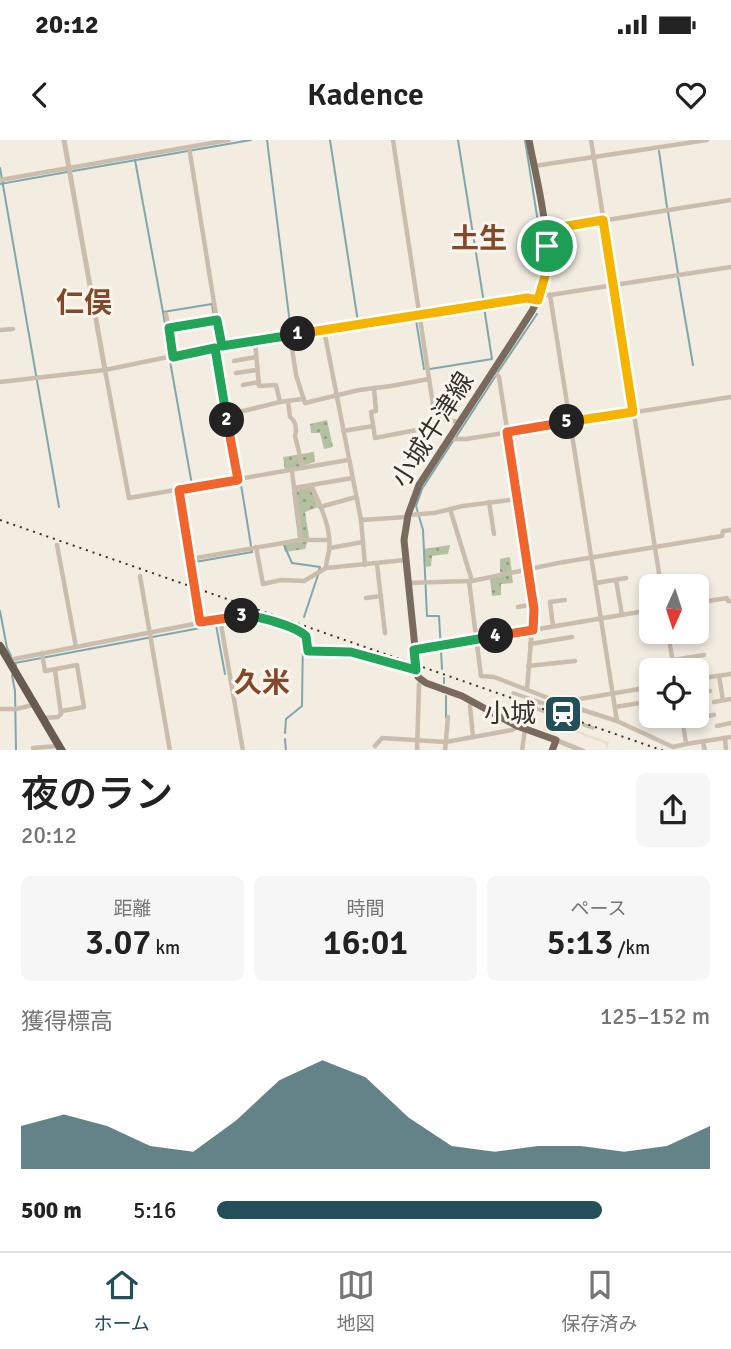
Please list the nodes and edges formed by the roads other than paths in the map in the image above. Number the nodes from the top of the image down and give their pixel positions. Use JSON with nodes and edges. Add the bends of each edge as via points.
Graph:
{"nodes":[{"id":1,"x":64,"y":140,"type":"edge"},
{"id":2,"x":229,"y":140,"type":"edge"},
{"id":3,"x":393,"y":140,"type":"edge"},
{"id":4,"x":529,"y":140,"type":"edge"},
{"id":5,"x":591,"y":140,"type":"edge"},
{"id":6,"x":706,"y":140,"type":"edge"},
{"id":7,"x":190,"y":150,"type":"junction"},
{"id":8,"x":593,"y":157,"type":"junction"},
{"id":9,"x":534,"y":166,"type":"junction"},
{"id":10,"x":69,"y":168,"type":"junction"},
{"id":11,"x":2,"y":179,"type":"edge"},
{"id":12,"x":731,"y":200,"type":"edge"},
{"id":13,"x":603,"y":220,"type":"junction"},
{"id":14,"x":544,"y":230,"type":"junction"},
{"id":15,"x":731,"y":267,"type":"edge"},
{"id":16,"x":613,"y":285,"type":"junction"},
{"id":17,"x":550,"y":295,"type":"junction"},
{"id":18,"x":539,"y":297,"type":"junction"},
{"id":19,"x":166,"y":314,"type":"dead end"},
{"id":20,"x":419,"y":316,"type":"junction"},
{"id":21,"x":215,"y":320,"type":"junction"},
{"id":22,"x":169,"y":328,"type":"junction"},
{"id":23,"x":13,"y":329,"type":"dead end"},
{"id":24,"x":0,"y":330,"type":"edge"},
{"id":25,"x":324,"y":330,"type":"junction"},
{"id":26,"x":290,"y":335,"type":"junction"},
{"id":27,"x":255,"y":341,"type":"junction"},
{"id":28,"x":222,"y":346,"type":"junction"},
{"id":29,"x":215,"y":348,"type":"junction"},
{"id":30,"x":173,"y":357,"type":"junction"},
{"id":31,"x":256,"y":357,"type":"junction"},
{"id":32,"x":234,"y":361,"type":"dead end"},
{"id":33,"x":105,"y":370,"type":"junction"},
{"id":34,"x":257,"y":370,"type":"junction"},
{"id":35,"x":236,"y":373,"type":"dead end"},
{"id":36,"x":496,"y":373,"type":"junction"},
{"id":37,"x":429,"y":379,"type":"junction"},
{"id":38,"x":0,"y":382,"type":"edge"},
{"id":39,"x":259,"y":382,"type":"junction"},
{"id":40,"x":243,"y":384,"type":"dead end"},
{"id":41,"x":374,"y":388,"type":"junction"},
{"id":42,"x":336,"y":395,"type":"junction"},
{"id":43,"x":731,"y":397,"type":"edge"},
{"id":44,"x":302,"y":399,"type":"junction"},
{"id":45,"x":288,"y":401,"type":"junction"},
{"id":46,"x":279,"y":402,"type":"junction"},
{"id":47,"x":633,"y":412,"type":"junction"},
{"id":48,"x":226,"y":415,"type":"junction"},
{"id":49,"x":436,"y":420,"type":"junction"},
{"id":50,"x":459,"y":422,"type":"junction"},
{"id":51,"x":570,"y":422,"type":"junction"},
{"id":52,"x":373,"y":426,"type":"junction"},
{"id":53,"x":342,"y":431,"type":"junction"},
{"id":54,"x":507,"y":432,"type":"junction"},
{"id":55,"x":453,"y":440,"type":"junction"},
{"id":56,"x":348,"y":460,"type":"junction"},
{"id":57,"x":303,"y":468,"type":"junction"},
{"id":58,"x":292,"y":471,"type":"junction"},
{"id":59,"x":352,"y":478,"type":"junction"},
{"id":60,"x":238,"y":480,"type":"junction"},
{"id":61,"x":311,"y":485,"type":"junction"},
{"id":62,"x":294,"y":488,"type":"junction"},
{"id":63,"x":179,"y":490,"type":"junction"},
{"id":64,"x":356,"y":497,"type":"junction"},
{"id":65,"x":518,"y":499,"type":"junction"},
{"id":66,"x":489,"y":502,"type":"junction"},
{"id":67,"x":320,"y":507,"type":"junction"},
{"id":68,"x":450,"y":509,"type":"junction"},
{"id":69,"x":413,"y":515,"type":"junction"},
{"id":70,"x":361,"y":520,"type":"junction"},
{"id":71,"x":731,"y":530,"type":"edge"},
{"id":72,"x":494,"y":534,"type":"dead end"},
{"id":73,"x":301,"y":540,"type":"junction"},
{"id":74,"x":328,"y":540,"type":"junction"},
{"id":75,"x":363,"y":542,"type":"junction"},
{"id":76,"x":57,"y":545,"type":"dead end"},
{"id":77,"x":654,"y":547,"type":"junction"},
{"id":78,"x":330,"y":548,"type":"junction"},
{"id":79,"x":256,"y":550,"type":"junction"},
{"id":80,"x":592,"y":557,"type":"junction"},
{"id":81,"x":190,"y":559,"type":"junction"},
{"id":82,"x":405,"y":559,"type":"junction"},
{"id":83,"x":377,"y":564,"type":"junction"},
{"id":84,"x":365,"y":565,"type":"junction"},
{"id":85,"x":529,"y":569,"type":"junction"},
{"id":86,"x":321,"y":571,"type":"junction"},
{"id":87,"x":658,"y":574,"type":"edge"},
{"id":88,"x":139,"y":576,"type":"dead end"},
{"id":89,"x":626,"y":578,"type":"dead end"},
{"id":90,"x":616,"y":580,"type":"junction"},
{"id":91,"x":471,"y":581,"type":"junction"},
{"id":92,"x":407,"y":583,"type":"junction"},
{"id":93,"x":596,"y":583,"type":"junction"},
{"id":94,"x":381,"y":596,"type":"junction"},
{"id":95,"x":366,"y":598,"type":"dead end"},
{"id":96,"x":565,"y":600,"type":"dead end"},
{"id":97,"x":709,"y":601,"type":"edge"},
{"id":98,"x":731,"y":601,"type":"edge"},
{"id":99,"x":534,"y":604,"type":"junction"},
{"id":100,"x":518,"y":607,"type":"dead end"},
{"id":101,"x":639,"y":613,"type":"edge"},
{"id":102,"x":622,"y":615,"type":"junction"},
{"id":103,"x":600,"y":618,"type":"junction"},
{"id":104,"x":220,"y":619,"type":"junction"},
{"id":105,"x":200,"y":622,"type":"junction"},
{"id":106,"x":553,"y":626,"type":"junction"},
{"id":107,"x":533,"y":630,"type":"junction"},
{"id":108,"x":149,"y":632,"type":"junction"},
{"id":109,"x":385,"y":633,"type":"dead end"},
{"id":110,"x":572,"y":637,"type":"dead end"},
{"id":111,"x":475,"y":639,"type":"junction"},
{"id":112,"x":530,"y":644,"type":"junction"},
{"id":113,"x":0,"y":646,"type":"edge"},
{"id":114,"x":76,"y":647,"type":"junction"},
{"id":115,"x":414,"y":650,"type":"junction"},
{"id":116,"x":42,"y":653,"type":"junction"},
{"id":117,"x":704,"y":654,"type":"dead end"},
{"id":118,"x":683,"y":658,"type":"edge"},
{"id":119,"x":9,"y":660,"type":"junction"},
{"id":120,"x":575,"y":661,"type":"dead end"},
{"id":121,"x":528,"y":666,"type":"junction"},
{"id":122,"x":55,"y":670,"type":"junction"},
{"id":123,"x":416,"y":670,"type":"junction"},
{"id":124,"x":731,"y":674,"type":"edge"},
{"id":125,"x":719,"y":676,"type":"junction"},
{"id":126,"x":709,"y":678,"type":"edge"},
{"id":127,"x":421,"y":680,"type":"junction"},
{"id":128,"x":527,"y":689,"type":"junction"},
{"id":129,"x":639,"y":689,"type":"edge"},
{"id":130,"x":513,"y":693,"type":"dead end"},
{"id":131,"x":613,"y":693,"type":"junction"},
{"id":132,"x":731,"y":699,"type":"edge"},
{"id":133,"x":723,"y":700,"type":"junction"},
{"id":134,"x":472,"y":701,"type":"junction"},
{"id":135,"x":714,"y":702,"type":"dead end"},
{"id":136,"x":531,"y":703,"type":"junction"},
{"id":137,"x":561,"y":703,"type":"junction"},
{"id":138,"x":639,"y":703,"type":"edge"},
{"id":139,"x":34,"y":704,"type":"junction"},
{"id":140,"x":552,"y":706,"type":"dead end"},
{"id":141,"x":615,"y":707,"type":"junction"},
{"id":142,"x":0,"y":709,"type":"edge"},
{"id":143,"x":62,"y":711,"type":"junction"},
{"id":144,"x":709,"y":715,"type":"edge"},
{"id":145,"x":714,"y":715,"type":"dead end"},
{"id":146,"x":448,"y":717,"type":"dead end"},
{"id":147,"x":42,"y":718,"type":"junction"},
{"id":148,"x":562,"y":718,"type":"junction"},
{"id":149,"x":617,"y":721,"type":"junction"},
{"id":150,"x":731,"y":723,"type":"edge"},
{"id":151,"x":559,"y":724,"type":"dead end"},
{"id":152,"x":717,"y":726,"type":"dead end"},
{"id":153,"x":521,"y":728,"type":"junction"},
{"id":154,"x":593,"y":728,"type":"dead end"},
{"id":155,"x":684,"y":728,"type":"edge"},
{"id":156,"x":473,"y":737,"type":"junction"},
{"id":157,"x":728,"y":738,"type":"edge"},
{"id":158,"x":556,"y":740,"type":"junction"},
{"id":159,"x":417,"y":741,"type":"junction"},
{"id":160,"x":445,"y":742,"type":"junction"},
{"id":161,"x":703,"y":742,"type":"junction"},
{"id":162,"x":686,"y":744,"type":"junction"},
{"id":163,"x":375,"y":746,"type":"dead end"},
{"id":164,"x":33,"y":748,"type":"dead end"},
{"id":165,"x":60,"y":748,"type":"edge"},
{"id":166,"x":673,"y":749,"type":"edge"},
{"id":167,"x":40,"y":750,"type":"edge"},
{"id":168,"x":170,"y":750,"type":"edge"},
{"id":169,"x":243,"y":750,"type":"edge"},
{"id":170,"x":417,"y":750,"type":"edge"},
{"id":171,"x":445,"y":750,"type":"edge"},
{"id":172,"x":522,"y":750,"type":"edge"},
{"id":173,"x":552,"y":750,"type":"edge"},
{"id":174,"x":581,"y":750,"type":"edge"},
{"id":175,"x":705,"y":750,"type":"edge"}],
"edges":[{"from":1,"to":10,"type":"street"},
{"from":2,"to":7,"type":"street"},
{"from":3,"to":20,"type":"street"},
{"from":4,"to":9,"type":"main road","name":"小城牛津線"},
{"from":5,"to":8,"type":"street"},
{"from":6,"to":8,"type":"street"},
{"from":7,"to":10,"type":"street"},
{"from":7,"to":21,"type":"street"},
{"from":8,"to":9,"type":"street"},
{"from":8,"to":13,"type":"street"},
{"from":9,"to":14,"type":"main road","name":"小城牛津線"},
{"from":10,"to":11,"type":"street"},
{"from":10,"to":33,"type":"street"},
{"from":12,"to":13,"type":"street"},
{"from":13,"to":14,"type":"street"},
{"from":13,"to":16,"type":"street"},
{"from":14,"to":18,"type":"main road","name":"小城牛津線","via":[[547,269]]},
{"from":15,"to":16,"type":"street"},
{"from":16,"to":17,"type":"street"},
{"from":16,"to":47,"type":"street"},
{"from":17,"to":18,"type":"street"},
{"from":17,"to":51,"type":"street"},
{"from":18,"to":20,"type":"street"},
{"from":18,"to":36,"type":"main road","name":"小城牛津線"},
{"from":19,"to":22,"type":"street"},
{"from":20,"to":25,"type":"street"},
{"from":20,"to":37,"type":"street"},
{"from":21,"to":22,"type":"street"},
{"from":21,"to":28,"type":"street"},
{"from":22,"to":30,"type":"street"},
{"from":23,"to":24,"type":"street"},
{"from":25,"to":26,"type":"street"},
{"from":25,"to":42,"type":"street"},
{"from":26,"to":27,"type":"street"},
{"from":26,"to":44,"type":"street"},
{"from":27,"to":28,"type":"street"},
{"from":27,"to":31,"type":"street"},
{"from":28,"to":29,"type":"street"},
{"from":29,"to":30,"type":"street"},
{"from":29,"to":48,"type":"street"},
{"from":30,"to":33,"type":"street"},
{"from":31,"to":32,"type":"street"},
{"from":31,"to":34,"type":"street"},
{"from":33,"to":38,"type":"street"},
{"from":33,"to":63,"type":"street","via":[[127,497]]},
{"from":34,"to":35,"type":"street"},
{"from":34,"to":39,"type":"street"},
{"from":36,"to":50,"type":"main road","name":"小城牛津線"},
{"from":36,"to":54,"type":"street"},
{"from":37,"to":41,"type":"street"},
{"from":37,"to":49,"type":"street"},
{"from":39,"to":40,"type":"street"},
{"from":39,"to":46,"type":"street","via":[[259,386],[276,385]]},
{"from":41,"to":42,"type":"street"},
{"from":41,"to":52,"type":"street"},
{"from":42,"to":44,"type":"street","via":[[305,403]]},
{"from":42,"to":53,"type":"street"},
{"from":43,"to":47,"type":"street"},
{"from":44,"to":45,"type":"street"},
{"from":45,"to":46,"type":"street"},
{"from":45,"to":57,"type":"street"},
{"from":46,"to":48,"type":"street"},
{"from":47,"to":51,"type":"street"},
{"from":47,"to":77,"type":"street"},
{"from":48,"to":60,"type":"street"},
{"from":49,"to":50,"type":"street"},
{"from":49,"to":52,"type":"street","via":[[432,427],[374,438]]},
{"from":50,"to":55,"type":"main road","name":"小城牛津線"},
{"from":51,"to":54,"type":"street"},
{"from":51,"to":80,"type":"street"},
{"from":52,"to":53,"type":"street"},
{"from":53,"to":56,"type":"street"},
{"from":54,"to":55,"type":"street"},
{"from":54,"to":65,"type":"street"},
{"from":55,"to":69,"type":"main road","name":"小城牛津線","via":[[423,477]]},
{"from":56,"to":57,"type":"street"},
{"from":56,"to":59,"type":"street"},
{"from":57,"to":58,"type":"street"},
{"from":58,"to":60,"type":"street"},
{"from":58,"to":62,"type":"street"},
{"from":59,"to":61,"type":"street"},
{"from":59,"to":64,"type":"street"},
{"from":60,"to":63,"type":"street"},
{"from":61,"to":62,"type":"street"},
{"from":61,"to":67,"type":"street"},
{"from":62,"to":73,"type":"street"},
{"from":63,"to":81,"type":"street"},
{"from":64,"to":67,"type":"street"},
{"from":64,"to":70,"type":"street"},
{"from":65,"to":66,"type":"street"},
{"from":65,"to":85,"type":"street"},
{"from":66,"to":68,"type":"street"},
{"from":66,"to":72,"type":"street"},
{"from":67,"to":74,"type":"street"},
{"from":68,"to":69,"type":"street"},
{"from":68,"to":91,"type":"street"},
{"from":69,"to":70,"type":"street"},
{"from":69,"to":82,"type":"main road","name":"小城牛津線"},
{"from":70,"to":75,"type":"street"},
{"from":71,"to":77,"type":"street","via":[[723,531],[722,536]]},
{"from":73,"to":74,"type":"street"},
{"from":73,"to":79,"type":"street"},
{"from":74,"to":78,"type":"street"},
{"from":75,"to":78,"type":"street"},
{"from":75,"to":84,"type":"street"},
{"from":76,"to":114,"type":"street"},
{"from":77,"to":80,"type":"street"},
{"from":77,"to":87,"type":"street"},
{"from":78,"to":86,"type":"street"},
{"from":79,"to":81,"type":"street"},
{"from":79,"to":86,"type":"street","via":[[263,583],[304,581]]},
{"from":80,"to":85,"type":"street"},
{"from":80,"to":93,"type":"street"},
{"from":81,"to":105,"type":"street"},
{"from":82,"to":83,"type":"street"},
{"from":82,"to":92,"type":"main road","name":"小城牛津線"},
{"from":83,"to":84,"type":"street"},
{"from":83,"to":94,"type":"street"},
{"from":84,"to":86,"type":"street"},
{"from":85,"to":91,"type":"street"},
{"from":85,"to":99,"type":"street"},
{"from":88,"to":108,"type":"street"},
{"from":89,"to":90,"type":"street"},
{"from":90,"to":93,"type":"street"},
{"from":90,"to":102,"type":"street"},
{"from":91,"to":92,"type":"street"},
{"from":91,"to":111,"type":"street"},
{"from":92,"to":115,"type":"main road","name":"小城牛津線"},
{"from":93,"to":103,"type":"street"},
{"from":94,"to":95,"type":"street"},
{"from":94,"to":109,"type":"street"},
{"from":96,"to":106,"type":"street","via":[[550,602]]},
{"from":97,"to":98,"type":"street"},
{"from":99,"to":100,"type":"street"},
{"from":99,"to":107,"type":"street"},
{"from":101,"to":102,"type":"street"},
{"from":102,"to":103,"type":"street"},
{"from":103,"to":106,"type":"street"},
{"from":103,"to":131,"type":"street"},
{"from":104,"to":105,"type":"street"},
{"from":104,"to":123,"type":"street","via":[[259,617],[300,631],[306,636],[308,651],[351,652]]},
{"from":104,"to":169,"type":"street"},
{"from":105,"to":108,"type":"street"},
{"from":106,"to":107,"type":"street"},
{"from":107,"to":111,"type":"street"},
{"from":107,"to":112,"type":"street"},
{"from":108,"to":114,"type":"street"},
{"from":108,"to":168,"type":"street"},
{"from":110,"to":112,"type":"street"},
{"from":111,"to":115,"type":"street"},
{"from":111,"to":128,"type":"street","via":[[481,676]]},
{"from":112,"to":121,"type":"street"},
{"from":113,"to":119,"type":"highway"},
{"from":114,"to":116,"type":"street"},
{"from":115,"to":123,"type":"main road","name":"小城牛津線"},
{"from":116,"to":119,"type":"street"},
{"from":116,"to":122,"type":"street","via":[[45,671]]},
{"from":117,"to":118,"type":"street"},
{"from":119,"to":139,"type":"highway"},
{"from":120,"to":121,"type":"street"},
{"from":121,"to":128,"type":"street"},
{"from":122,"to":143,"type":"street"},
{"from":122,"to":143,"type":"street","via":[[77,665],[84,707]]},
{"from":123,"to":127,"type":"main road","name":"小城牛津線"},
{"from":124,"to":125,"type":"street"},
{"from":125,"to":126,"type":"street"},
{"from":125,"to":133,"type":"street"},
{"from":127,"to":134,"type":"main road"},
{"from":127,"to":159,"type":"street"},
{"from":128,"to":137,"type":"street"},
{"from":129,"to":131,"type":"street"},
{"from":130,"to":136,"type":"street"},
{"from":131,"to":137,"type":"street"},
{"from":131,"to":141,"type":"street"},
{"from":132,"to":133,"type":"street"},
{"from":133,"to":135,"type":"street"},
{"from":134,"to":153,"type":"main road"},
{"from":134,"to":156,"type":"street"},
{"from":136,"to":140,"type":"street"},
{"from":136,"to":148,"type":"street"},
{"from":137,"to":149,"type":"street"},
{"from":138,"to":141,"type":"street"},
{"from":139,"to":142,"type":"street"},
{"from":139,"to":147,"type":"highway"},
{"from":141,"to":149,"type":"street"},
{"from":143,"to":147,"type":"street","via":[[58,717]]},
{"from":144,"to":145,"type":"street"},
{"from":146,"to":160,"type":"street"},
{"from":147,"to":165,"type":"highway"},
{"from":148,"to":151,"type":"street"},
{"from":148,"to":154,"type":"street"},
{"from":149,"to":166,"type":"street"},
{"from":150,"to":152,"type":"street"},
{"from":153,"to":156,"type":"street"},
{"from":153,"to":158,"type":"main road"},
{"from":153,"to":172,"type":"street"},
{"from":155,"to":162,"type":"street"},
{"from":156,"to":160,"type":"street"},
{"from":157,"to":161,"type":"street"},
{"from":158,"to":173,"type":"main road"},
{"from":158,"to":174,"type":"street"},
{"from":159,"to":160,"type":"street"},
{"from":159,"to":163,"type":"street","via":[[382,738]]},
{"from":159,"to":170,"type":"street"},
{"from":160,"to":171,"type":"street"},
{"from":161,"to":162,"type":"street"},
{"from":161,"to":175,"type":"street"},
{"from":162,"to":166,"type":"street"},
{"from":164,"to":167,"type":"street"},
{"from":165,"to":167,"type":"street"}]}
